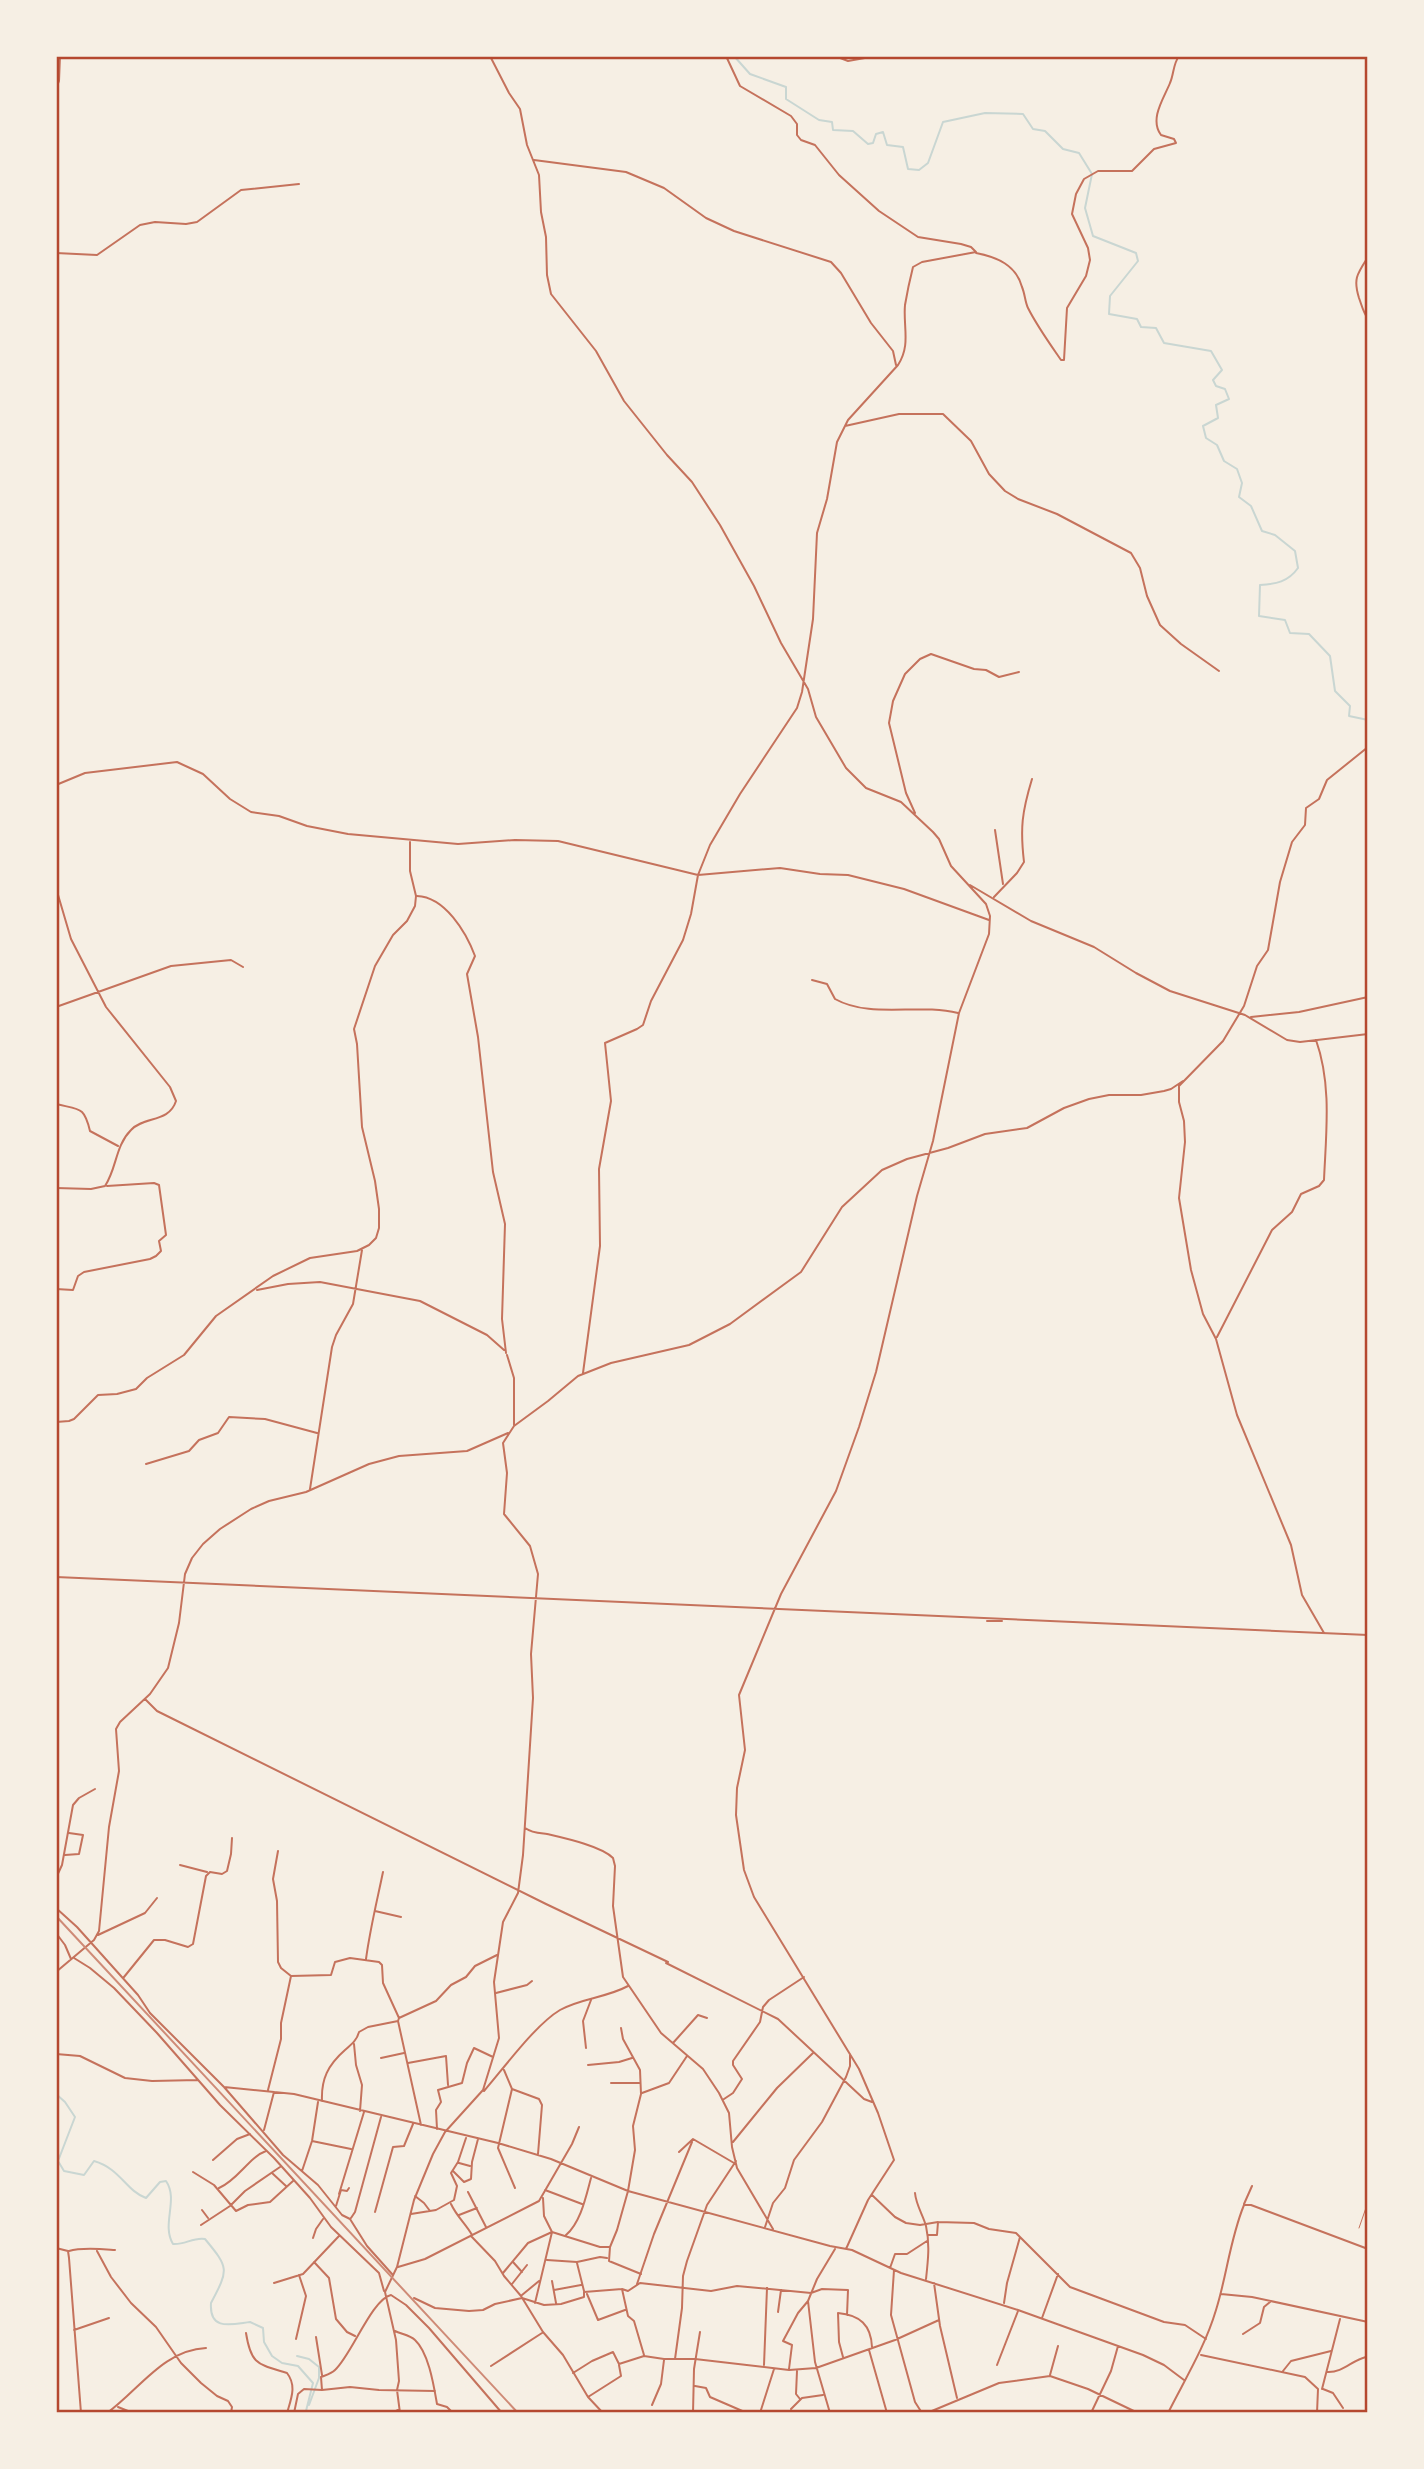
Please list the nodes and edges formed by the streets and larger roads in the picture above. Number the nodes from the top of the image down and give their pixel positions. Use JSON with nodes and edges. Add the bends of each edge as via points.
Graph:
{"nodes":[{"id":1,"x":60,"y":56,"type":"edge"},
{"id":2,"x":490,"y":56,"type":"edge"},
{"id":3,"x":726,"y":56,"type":"edge"},
{"id":4,"x":835,"y":56,"type":"edge"},
{"id":5,"x":876,"y":56,"type":"edge"},
{"id":6,"x":1179,"y":56,"type":"edge"},
{"id":7,"x":56,"y":89,"type":"edge"},
{"id":8,"x":533,"y":160,"type":"junction"},
{"id":9,"x":299,"y":184,"type":"dead end"},
{"id":10,"x":56,"y":253,"type":"edge"},
{"id":11,"x":975,"y":253,"type":"junction"},
{"id":12,"x":1368,"y":257,"type":"edge"},
{"id":13,"x":1368,"y":320,"type":"edge"},
{"id":14,"x":896,"y":367,"type":"junction"},
{"id":15,"x":844,"y":426,"type":"junction"},
{"id":16,"x":1219,"y":671,"type":"dead end"},
{"id":17,"x":1018,"y":672,"type":"dead end"},
{"id":18,"x":804,"y":683,"type":"junction"},
{"id":19,"x":1368,"y":689,"type":"edge"},
{"id":20,"x":1368,"y":694,"type":"edge"},
{"id":21,"x":1368,"y":747,"type":"edge"},
{"id":22,"x":1032,"y":779,"type":"dead end"},
{"id":23,"x":56,"y":785,"type":"edge"},
{"id":24,"x":916,"y":817,"type":"junction"},
{"id":25,"x":995,"y":831,"type":"dead end"},
{"id":26,"x":410,"y":841,"type":"junction"},
{"id":27,"x":698,"y":875,"type":"junction"},
{"id":28,"x":968,"y":884,"type":"junction"},
{"id":29,"x":56,"y":888,"type":"edge"},
{"id":30,"x":1001,"y":888,"type":"junction"},
{"id":31,"x":416,"y":897,"type":"junction"},
{"id":32,"x":58,"y":898,"type":"edge"},
{"id":33,"x":993,"y":898,"type":"junction"},
{"id":34,"x":990,"y":920,"type":"junction"},
{"id":35,"x":243,"y":967,"type":"dead end"},
{"id":36,"x":812,"y":980,"type":"dead end"},
{"id":37,"x":98,"y":991,"type":"junction"},
{"id":38,"x":1368,"y":997,"type":"edge"},
{"id":39,"x":56,"y":1007,"type":"edge"},
{"id":40,"x":959,"y":1013,"type":"junction"},
{"id":41,"x":1240,"y":1013,"type":"junction"},
{"id":42,"x":1250,"y":1018,"type":"junction"},
{"id":43,"x":1367,"y":1033,"type":"edge"},
{"id":44,"x":1315,"y":1039,"type":"junction"},
{"id":45,"x":1182,"y":1081,"type":"junction"},
{"id":46,"x":56,"y":1104,"type":"edge"},
{"id":47,"x":119,"y":1146,"type":"junction"},
{"id":48,"x":930,"y":1153,"type":"junction"},
{"id":49,"x":106,"y":1186,"type":"junction"},
{"id":50,"x":56,"y":1188,"type":"edge"},
{"id":51,"x":362,"y":1249,"type":"junction"},
{"id":52,"x":56,"y":1289,"type":"edge"},
{"id":53,"x":255,"y":1290,"type":"junction"},
{"id":54,"x":355,"y":1290,"type":"junction"},
{"id":55,"x":1216,"y":1339,"type":"junction"},
{"id":56,"x":506,"y":1353,"type":"junction"},
{"id":57,"x":583,"y":1373,"type":"junction"},
{"id":58,"x":56,"y":1422,"type":"edge"},
{"id":59,"x":514,"y":1426,"type":"junction"},
{"id":60,"x":509,"y":1432,"type":"junction"},
{"id":61,"x":318,"y":1434,"type":"junction"},
{"id":62,"x":146,"y":1464,"type":"dead end"},
{"id":63,"x":310,"y":1490,"type":"junction"},
{"id":64,"x":56,"y":1577,"type":"edge"},
{"id":65,"x":185,"y":1583,"type":"junction"},
{"id":66,"x":535,"y":1599,"type":"junction"},
{"id":67,"x":774,"y":1608,"type":"junction"},
{"id":68,"x":1325,"y":1634,"type":"junction"},
{"id":69,"x":1368,"y":1635,"type":"edge"},
{"id":70,"x":145,"y":1699,"type":"junction"},
{"id":71,"x":94,"y":1788,"type":"dead end"},
{"id":72,"x":525,"y":1828,"type":"junction"},
{"id":73,"x":68,"y":1833,"type":"junction"},
{"id":74,"x":232,"y":1838,"type":"dead end"},
{"id":75,"x":278,"y":1851,"type":"dead end"},
{"id":76,"x":64,"y":1855,"type":"junction"},
{"id":77,"x":180,"y":1865,"type":"dead end"},
{"id":78,"x":383,"y":1872,"type":"dead end"},
{"id":79,"x":208,"y":1873,"type":"junction"},
{"id":80,"x":56,"y":1878,"type":"edge"},
{"id":81,"x":519,"y":1890,"type":"junction"},
{"id":82,"x":157,"y":1898,"type":"dead end"},
{"id":83,"x":56,"y":1908,"type":"edge"},
{"id":84,"x":373,"y":1911,"type":"junction"},
{"id":85,"x":401,"y":1917,"type":"dead end"},
{"id":86,"x":56,"y":1933,"type":"edge"},
{"id":87,"x":97,"y":1935,"type":"junction"},
{"id":88,"x":617,"y":1937,"type":"junction"},
{"id":89,"x":91,"y":1942,"type":"junction"},
{"id":90,"x":498,"y":1955,"type":"junction"},
{"id":91,"x":73,"y":1959,"type":"junction"},
{"id":92,"x":366,"y":1960,"type":"junction"},
{"id":93,"x":56,"y":1972,"type":"edge"},
{"id":94,"x":291,"y":1976,"type":"junction"},
{"id":95,"x":804,"y":1976,"type":"junction"},
{"id":96,"x":123,"y":1978,"type":"junction"},
{"id":97,"x":532,"y":1981,"type":"dead end"},
{"id":98,"x":628,"y":1985,"type":"junction"},
{"id":99,"x":495,"y":1994,"type":"junction"},
{"id":100,"x":592,"y":1999,"type":"junction"},
{"id":101,"x":762,"y":2011,"type":"junction"},
{"id":102,"x":707,"y":2018,"type":"dead end"},
{"id":103,"x":398,"y":2020,"type":"junction"},
{"id":104,"x":621,"y":2028,"type":"dead end"},
{"id":105,"x":353,"y":2043,"type":"junction"},
{"id":106,"x":673,"y":2043,"type":"junction"},
{"id":107,"x":586,"y":2049,"type":"dead end"},
{"id":108,"x":405,"y":2052,"type":"junction"},
{"id":109,"x":813,"y":2052,"type":"junction"},
{"id":110,"x":850,"y":2053,"type":"junction"},
{"id":111,"x":56,"y":2054,"type":"edge"},
{"id":112,"x":687,"y":2055,"type":"junction"},
{"id":113,"x":493,"y":2057,"type":"junction"},
{"id":114,"x":381,"y":2058,"type":"dead end"},
{"id":115,"x":633,"y":2058,"type":"junction"},
{"id":116,"x":408,"y":2063,"type":"junction"},
{"id":117,"x":588,"y":2065,"type":"dead end"},
{"id":118,"x":503,"y":2070,"type":"junction"},
{"id":119,"x":200,"y":2080,"type":"junction"},
{"id":120,"x":844,"y":2080,"type":"junction"},
{"id":121,"x":611,"y":2083,"type":"dead end"},
{"id":122,"x":640,"y":2083,"type":"junction"},
{"id":123,"x":448,"y":2086,"type":"junction"},
{"id":124,"x":224,"y":2087,"type":"junction"},
{"id":125,"x":512,"y":2089,"type":"junction"},
{"id":126,"x":268,"y":2090,"type":"junction"},
{"id":127,"x":275,"y":2091,"type":"junction"},
{"id":128,"x":482,"y":2093,"type":"junction"},
{"id":129,"x":641,"y":2094,"type":"junction"},
{"id":130,"x":723,"y":2099,"type":"junction"},
{"id":131,"x":320,"y":2101,"type":"junction"},
{"id":132,"x":873,"y":2102,"type":"junction"},
{"id":133,"x":360,"y":2111,"type":"junction"},
{"id":134,"x":364,"y":2112,"type":"junction"},
{"id":135,"x":382,"y":2115,"type":"junction"},
{"id":136,"x":413,"y":2124,"type":"junction"},
{"id":137,"x":421,"y":2126,"type":"junction"},
{"id":138,"x":579,"y":2127,"type":"dead end"},
{"id":139,"x":437,"y":2130,"type":"junction"},
{"id":140,"x":264,"y":2132,"type":"junction"},
{"id":141,"x":445,"y":2132,"type":"junction"},
{"id":142,"x":251,"y":2134,"type":"junction"},
{"id":143,"x":466,"y":2137,"type":"junction"},
{"id":144,"x":478,"y":2139,"type":"junction"},
{"id":145,"x":312,"y":2141,"type":"junction"},
{"id":146,"x":692,"y":2142,"type":"junction"},
{"id":147,"x":498,"y":2143,"type":"junction"},
{"id":148,"x":732,"y":2143,"type":"junction"},
{"id":149,"x":352,"y":2149,"type":"junction"},
{"id":150,"x":267,"y":2151,"type":"junction"},
{"id":151,"x":679,"y":2152,"type":"dead end"},
{"id":152,"x":537,"y":2155,"type":"junction"},
{"id":153,"x":213,"y":2160,"type":"dead end"},
{"id":154,"x":458,"y":2162,"type":"junction"},
{"id":155,"x":735,"y":2162,"type":"junction"},
{"id":156,"x":561,"y":2163,"type":"junction"},
{"id":157,"x":281,"y":2166,"type":"junction"},
{"id":158,"x":471,"y":2167,"type":"junction"},
{"id":159,"x":453,"y":2170,"type":"junction"},
{"id":160,"x":193,"y":2172,"type":"dead end"},
{"id":161,"x":270,"y":2172,"type":"junction"},
{"id":162,"x":301,"y":2172,"type":"junction"},
{"id":163,"x":591,"y":2176,"type":"junction"},
{"id":164,"x":294,"y":2181,"type":"junction"},
{"id":165,"x":286,"y":2186,"type":"junction"},
{"id":166,"x":1252,"y":2186,"type":"dead end"},
{"id":167,"x":349,"y":2188,"type":"dead end"},
{"id":168,"x":515,"y":2188,"type":"dead end"},
{"id":169,"x":217,"y":2189,"type":"junction"},
{"id":170,"x":545,"y":2190,"type":"junction"},
{"id":171,"x":628,"y":2191,"type":"junction"},
{"id":172,"x":468,"y":2192,"type":"dead end"},
{"id":173,"x":915,"y":2193,"type":"dead end"},
{"id":174,"x":339,"y":2194,"type":"junction"},
{"id":175,"x":871,"y":2194,"type":"junction"},
{"id":176,"x":415,"y":2196,"type":"junction"},
{"id":177,"x":543,"y":2197,"type":"junction"},
{"id":178,"x":669,"y":2201,"type":"junction"},
{"id":179,"x":451,"y":2203,"type":"junction"},
{"id":180,"x":583,"y":2205,"type":"junction"},
{"id":181,"x":1244,"y":2205,"type":"junction"},
{"id":182,"x":230,"y":2206,"type":"junction"},
{"id":183,"x":336,"y":2207,"type":"junction"},
{"id":184,"x":478,"y":2208,"type":"junction"},
{"id":185,"x":202,"y":2210,"type":"dead end"},
{"id":186,"x":705,"y":2211,"type":"junction"},
{"id":187,"x":375,"y":2212,"type":"dead end"},
{"id":188,"x":430,"y":2212,"type":"junction"},
{"id":189,"x":411,"y":2214,"type":"junction"},
{"id":190,"x":457,"y":2216,"type":"junction"},
{"id":191,"x":209,"y":2219,"type":"junction"},
{"id":192,"x":324,"y":2219,"type":"junction"},
{"id":193,"x":350,"y":2219,"type":"junction"},
{"id":194,"x":768,"y":2220,"type":"junction"},
{"id":195,"x":938,"y":2222,"type":"junction"},
{"id":196,"x":201,"y":2225,"type":"dead end"},
{"id":197,"x":925,"y":2225,"type":"junction"},
{"id":198,"x":765,"y":2227,"type":"junction"},
{"id":199,"x":486,"y":2228,"type":"junction"},
{"id":200,"x":774,"y":2230,"type":"junction"},
{"id":201,"x":552,"y":2232,"type":"junction"},
{"id":202,"x":340,"y":2235,"type":"junction"},
{"id":203,"x":566,"y":2235,"type":"junction"},
{"id":204,"x":927,"y":2235,"type":"junction"},
{"id":205,"x":472,"y":2236,"type":"junction"},
{"id":206,"x":1020,"y":2236,"type":"junction"},
{"id":207,"x":313,"y":2238,"type":"dead end"},
{"id":208,"x":928,"y":2241,"type":"junction"},
{"id":209,"x":610,"y":2247,"type":"junction"},
{"id":210,"x":56,"y":2248,"type":"edge"},
{"id":211,"x":836,"y":2248,"type":"junction"},
{"id":212,"x":846,"y":2249,"type":"junction"},
{"id":213,"x":1368,"y":2249,"type":"edge"},
{"id":214,"x":115,"y":2250,"type":"dead end"},
{"id":215,"x":68,"y":2251,"type":"junction"},
{"id":216,"x":97,"y":2251,"type":"junction"},
{"id":217,"x":609,"y":2258,"type":"junction"},
{"id":218,"x":546,"y":2260,"type":"junction"},
{"id":219,"x":513,"y":2261,"type":"junction"},
{"id":220,"x":314,"y":2262,"type":"junction"},
{"id":221,"x":577,"y":2262,"type":"junction"},
{"id":222,"x":527,"y":2265,"type":"dead end"},
{"id":223,"x":397,"y":2267,"type":"junction"},
{"id":224,"x":892,"y":2270,"type":"junction"},
{"id":225,"x":522,"y":2272,"type":"junction"},
{"id":226,"x":1058,"y":2273,"type":"junction"},
{"id":227,"x":393,"y":2274,"type":"junction"},
{"id":228,"x":503,"y":2274,"type":"junction"},
{"id":229,"x":641,"y":2274,"type":"junction"},
{"id":230,"x":299,"y":2275,"type":"junction"},
{"id":231,"x":540,"y":2280,"type":"junction"},
{"id":232,"x":926,"y":2280,"type":"junction"},
{"id":233,"x":552,"y":2281,"type":"dead end"},
{"id":234,"x":934,"y":2282,"type":"junction"},
{"id":235,"x":274,"y":2283,"type":"dead end"},
{"id":236,"x":511,"y":2284,"type":"junction"},
{"id":237,"x":582,"y":2285,"type":"junction"},
{"id":238,"x":637,"y":2285,"type":"junction"},
{"id":239,"x":622,"y":2288,"type":"junction"},
{"id":240,"x":684,"y":2288,"type":"junction"},
{"id":241,"x":766,"y":2288,"type":"junction"},
{"id":242,"x":781,"y":2289,"type":"junction"},
{"id":243,"x":554,"y":2290,"type":"junction"},
{"id":244,"x":585,"y":2292,"type":"junction"},
{"id":245,"x":811,"y":2293,"type":"junction"},
{"id":246,"x":385,"y":2294,"type":"junction"},
{"id":247,"x":1220,"y":2294,"type":"junction"},
{"id":248,"x":522,"y":2297,"type":"junction"},
{"id":249,"x":414,"y":2298,"type":"dead end"},
{"id":250,"x":808,"y":2301,"type":"junction"},
{"id":251,"x":1271,"y":2301,"type":"junction"},
{"id":252,"x":534,"y":2303,"type":"junction"},
{"id":253,"x":556,"y":2304,"type":"junction"},
{"id":254,"x":1003,"y":2305,"type":"junction"},
{"id":255,"x":626,"y":2310,"type":"junction"},
{"id":256,"x":1018,"y":2310,"type":"junction"},
{"id":257,"x":778,"y":2312,"type":"dead end"},
{"id":258,"x":847,"y":2315,"type":"junction"},
{"id":259,"x":1340,"y":2317,"type":"junction"},
{"id":260,"x":109,"y":2318,"type":"dead end"},
{"id":261,"x":1041,"y":2319,"type":"junction"},
{"id":262,"x":939,"y":2320,"type":"junction"},
{"id":263,"x":1368,"y":2322,"type":"edge"},
{"id":264,"x":74,"y":2330,"type":"junction"},
{"id":265,"x":395,"y":2331,"type":"junction"},
{"id":266,"x":542,"y":2332,"type":"junction"},
{"id":267,"x":700,"y":2332,"type":"dead end"},
{"id":268,"x":246,"y":2333,"type":"dead end"},
{"id":269,"x":1243,"y":2334,"type":"dead end"},
{"id":270,"x":316,"y":2337,"type":"dead end"},
{"id":271,"x":356,"y":2337,"type":"junction"},
{"id":272,"x":899,"y":2338,"type":"junction"},
{"id":273,"x":296,"y":2339,"type":"dead end"},
{"id":274,"x":1206,"y":2339,"type":"junction"},
{"id":275,"x":1058,"y":2346,"type":"dead end"},
{"id":276,"x":1118,"y":2346,"type":"junction"},
{"id":277,"x":872,"y":2347,"type":"junction"},
{"id":278,"x":206,"y":2348,"type":"dead end"},
{"id":279,"x":868,"y":2349,"type":"junction"},
{"id":280,"x":1331,"y":2351,"type":"junction"},
{"id":281,"x":1200,"y":2355,"type":"junction"},
{"id":282,"x":644,"y":2356,"type":"junction"},
{"id":283,"x":177,"y":2357,"type":"junction"},
{"id":284,"x":1367,"y":2357,"type":"edge"},
{"id":285,"x":844,"y":2358,"type":"junction"},
{"id":286,"x":664,"y":2359,"type":"junction"},
{"id":287,"x":695,"y":2359,"type":"junction"},
{"id":288,"x":675,"y":2360,"type":"junction"},
{"id":289,"x":619,"y":2364,"type":"junction"},
{"id":290,"x":997,"y":2365,"type":"dead end"},
{"id":291,"x":491,"y":2366,"type":"dead end"},
{"id":292,"x":764,"y":2366,"type":"junction"},
{"id":293,"x":775,"y":2368,"type":"junction"},
{"id":294,"x":816,"y":2368,"type":"junction"},
{"id":295,"x":789,"y":2370,"type":"junction"},
{"id":296,"x":797,"y":2370,"type":"junction"},
{"id":297,"x":1282,"y":2372,"type":"junction"},
{"id":298,"x":1326,"y":2372,"type":"junction"},
{"id":299,"x":573,"y":2373,"type":"junction"},
{"id":300,"x":322,"y":2376,"type":"junction"},
{"id":301,"x":1049,"y":2376,"type":"junction"},
{"id":302,"x":1184,"y":2380,"type":"junction"},
{"id":303,"x":694,"y":2387,"type":"junction"},
{"id":304,"x":1320,"y":2389,"type":"junction"},
{"id":305,"x":322,"y":2390,"type":"junction"},
{"id":306,"x":397,"y":2390,"type":"junction"},
{"id":307,"x":435,"y":2391,"type":"junction"},
{"id":308,"x":825,"y":2395,"type":"junction"},
{"id":309,"x":1100,"y":2395,"type":"junction"},
{"id":310,"x":588,"y":2397,"type":"junction"},
{"id":311,"x":800,"y":2399,"type":"junction"},
{"id":312,"x":958,"y":2399,"type":"junction"},
{"id":313,"x":652,"y":2405,"type":"dead end"},
{"id":314,"x":116,"y":2407,"type":"junction"},
{"id":315,"x":1343,"y":2408,"type":"dead end"},
{"id":316,"x":791,"y":2409,"type":"dead end"},
{"id":317,"x":399,"y":2411,"type":"edge"},
{"id":318,"x":501,"y":2412,"type":"edge"},
{"id":319,"x":932,"y":2412,"type":"edge"},
{"id":320,"x":81,"y":2413,"type":"edge"},
{"id":321,"x":107,"y":2413,"type":"edge"},
{"id":322,"x":133,"y":2413,"type":"edge"},
{"id":323,"x":231,"y":2413,"type":"edge"},
{"id":324,"x":287,"y":2413,"type":"edge"},
{"id":325,"x":294,"y":2413,"type":"edge"},
{"id":326,"x":392,"y":2413,"type":"edge"},
{"id":327,"x":452,"y":2413,"type":"edge"},
{"id":328,"x":495,"y":2413,"type":"edge"},
{"id":329,"x":603,"y":2413,"type":"edge"},
{"id":330,"x":693,"y":2413,"type":"edge"},
{"id":331,"x":747,"y":2413,"type":"edge"},
{"id":332,"x":760,"y":2413,"type":"edge"},
{"id":333,"x":830,"y":2413,"type":"edge"},
{"id":334,"x":887,"y":2413,"type":"edge"},
{"id":335,"x":922,"y":2413,"type":"edge"},
{"id":336,"x":927,"y":2413,"type":"edge"},
{"id":337,"x":1091,"y":2413,"type":"edge"},
{"id":338,"x":1138,"y":2413,"type":"edge"},
{"id":339,"x":1168,"y":2413,"type":"edge"},
{"id":340,"x":1317,"y":2413,"type":"edge"}],
"edges":[{"from":1,"to":7,"type":"street"},
{"from":2,"to":8,"type":"street","via":[[520,109]]},
{"from":3,"to":11,"type":"street","via":[[740,86],[791,116],[801,140],[815,145],[839,175],[879,211],[918,237],[961,244]]},
{"from":4,"to":5,"type":"street","via":[[848,61]]},
{"from":6,"to":11,"type":"street","via":[[1159,104],[1157,127],[1176,144],[1154,149],[1132,171],[1098,171],[1084,179],[1076,194],[1072,214],[1090,260],[1068,308],[1064,360],[1029,311],[1016,273],[1000,259]]},
{"from":8,"to":14,"type":"street","via":[[626,172],[664,188],[734,232],[831,262],[893,351]]},
{"from":8,"to":18,"type":"street","via":[[540,179],[551,293],[596,351],[628,405],[697,489],[750,577]]},
{"from":9,"to":10,"type":"street","via":[[241,190],[197,222],[140,225],[97,255]]},
{"from":11,"to":14,"type":"street","via":[[954,254],[913,267],[905,305],[906,346]]},
{"from":12,"to":13,"type":"street","via":[[1355,285]]},
{"from":14,"to":15,"type":"street"},
{"from":15,"to":16,"type":"street","via":[[899,414],[943,414],[971,441],[989,474],[1005,491],[1131,553],[1160,625]]},
{"from":15,"to":18,"type":"street","via":[[817,533]]},
{"from":17,"to":24,"type":"street","via":[[999,677],[932,654],[905,674],[888,726]]},
{"from":18,"to":24,"type":"street","via":[[816,716],[850,774],[869,790],[901,802]]},
{"from":18,"to":27,"type":"street","via":[[794,715],[726,816]]},
{"from":19,"to":20,"type":"street"},
{"from":21,"to":41,"type":"street","via":[[1327,780],[1319,799],[1306,808],[1305,825],[1292,842],[1280,882],[1268,950],[1257,966]]},
{"from":22,"to":30,"type":"street","via":[[1022,818],[1025,861]]},
{"from":23,"to":26,"type":"street","via":[[98,771],[173,762],[198,771],[256,814],[348,834]]},
{"from":24,"to":28,"type":"street","via":[[939,839],[949,863]]},
{"from":25,"to":30,"type":"street","via":[[1004,880]]},
{"from":26,"to":27,"type":"street","via":[[558,841]]},
{"from":26,"to":31,"type":"street"},
{"from":27,"to":34,"type":"street","via":[[780,868],[857,876]]},
{"from":27,"to":57,"type":"street","via":[[685,934],[644,1022],[604,1044],[611,1101],[599,1169],[600,1246]]},
{"from":28,"to":33,"type":"street"},
{"from":28,"to":34,"type":"street","via":[[986,904]]},
{"from":29,"to":32,"type":"street"},
{"from":30,"to":33,"type":"street"},
{"from":31,"to":51,"type":"street","via":[[410,916],[393,935],[372,973],[354,1029],[362,1127],[379,1217],[377,1235]]},
{"from":31,"to":56,"type":"street","via":[[433,899],[444,909],[475,956],[468,979],[492,1172],[505,1224],[502,1319]]},
{"from":32,"to":37,"type":"street","via":[[71,939]]},
{"from":33,"to":41,"type":"street","via":[[1031,921],[1094,947],[1170,991]]},
{"from":34,"to":40,"type":"street"},
{"from":35,"to":37,"type":"street","via":[[231,960],[178,965]]},
{"from":36,"to":40,"type":"street","via":[[827,984],[835,999],[854,1006]]},
{"from":37,"to":39,"type":"street"},
{"from":37,"to":47,"type":"street","via":[[111,1015],[176,1098],[170,1112],[134,1127]]},
{"from":38,"to":42,"type":"street"},
{"from":40,"to":48,"type":"street"},
{"from":41,"to":42,"type":"street"},
{"from":41,"to":45,"type":"street","via":[[1223,1041]]},
{"from":42,"to":44,"type":"street","via":[[1287,1040]]},
{"from":43,"to":44,"type":"street"},
{"from":44,"to":55,"type":"street","via":[[1328,1103],[1324,1180],[1301,1195],[1292,1212],[1272,1230]]},
{"from":45,"to":48,"type":"street","via":[[1164,1091],[1089,1099],[1027,1128],[992,1132]]},
{"from":45,"to":55,"type":"street","via":[[1178,1092],[1185,1142],[1181,1217],[1202,1309]]},
{"from":46,"to":47,"type":"street","via":[[83,1112],[90,1131]]},
{"from":47,"to":49,"type":"street"},
{"from":48,"to":57,"type":"street","via":[[882,1170],[842,1208],[801,1272],[730,1324],[689,1345]]},
{"from":48,"to":67,"type":"street","via":[[877,1372],[854,1444],[836,1490]]},
{"from":49,"to":50,"type":"street"},
{"from":49,"to":52,"type":"street","via":[[159,1185],[166,1235],[159,1241],[161,1251],[150,1259],[84,1272],[73,1290]]},
{"from":51,"to":53,"type":"street","via":[[310,1258]]},
{"from":51,"to":54,"type":"street"},
{"from":53,"to":54,"type":"street","via":[[313,1282]]},
{"from":53,"to":58,"type":"street","via":[[212,1320],[180,1358],[136,1389],[98,1395],[74,1419]]},
{"from":54,"to":56,"type":"street","via":[[427,1303],[487,1335]]},
{"from":54,"to":61,"type":"street","via":[[334,1341]]},
{"from":55,"to":68,"type":"street","via":[[1237,1415],[1291,1545],[1302,1595]]},
{"from":56,"to":59,"type":"street","via":[[514,1378]]},
{"from":57,"to":59,"type":"street"},
{"from":59,"to":60,"type":"street"},
{"from":60,"to":63,"type":"street","via":[[467,1451],[378,1461]]},
{"from":60,"to":66,"type":"street","via":[[503,1443],[507,1473],[504,1514],[533,1551],[538,1574]]},
{"from":61,"to":62,"type":"street","via":[[265,1419],[229,1417],[216,1435],[199,1440],[189,1451]]},
{"from":61,"to":63,"type":"street"},
{"from":63,"to":65,"type":"street","via":[[262,1504],[220,1529],[192,1558]]},
{"from":64,"to":65,"type":"street"},
{"from":65,"to":66,"type":"street"},
{"from":65,"to":70,"type":"street","via":[[170,1663]]},
{"from":66,"to":67,"type":"street"},
{"from":66,"to":72,"type":"street"},
{"from":67,"to":68,"type":"street"},
{"from":67,"to":95,"type":"street","via":[[739,1695],[745,1750],[736,1815],[744,1870],[754,1897]]},
{"from":68,"to":69,"type":"street"},
{"from":70,"to":81,"type":"street","via":[[157,1711]]},
{"from":70,"to":87,"type":"street","via":[[116,1730],[118,1779]]},
{"from":71,"to":73,"type":"street","via":[[74,1802]]},
{"from":72,"to":81,"type":"street"},
{"from":72,"to":88,"type":"street","via":[[613,1858]]},
{"from":73,"to":76,"type":"street"},
{"from":73,"to":76,"type":"street","via":[[83,1835],[83,1840],[79,1854]]},
{"from":74,"to":79,"type":"street","via":[[227,1871]]},
{"from":75,"to":94,"type":"street","via":[[273,1879],[278,1962]]},
{"from":76,"to":80,"type":"street"},
{"from":77,"to":79,"type":"street"},
{"from":78,"to":84,"type":"street"},
{"from":79,"to":96,"type":"street","via":[[193,1944],[154,1940]]},
{"from":81,"to":88,"type":"street"},
{"from":81,"to":90,"type":"street","via":[[504,1920]]},
{"from":82,"to":87,"type":"street","via":[[145,1913]]},
{"from":83,"to":89,"type":"street"},
{"from":84,"to":85,"type":"street"},
{"from":84,"to":92,"type":"street"},
{"from":86,"to":91,"type":"street"},
{"from":87,"to":89,"type":"street"},
{"from":88,"to":98,"type":"street","via":[[621,1973]]},
{"from":88,"to":101,"type":"street"},
{"from":89,"to":91,"type":"street"},
{"from":89,"to":96,"type":"street"},
{"from":90,"to":99,"type":"street"},
{"from":90,"to":103,"type":"street","via":[[475,1966],[436,2001]]},
{"from":91,"to":93,"type":"street"},
{"from":91,"to":119,"type":"street","via":[[118,1992]]},
{"from":92,"to":94,"type":"street","via":[[337,1960],[331,1975]]},
{"from":92,"to":103,"type":"street","via":[[381,1963],[383,1983]]},
{"from":94,"to":126,"type":"street"},
{"from":95,"to":101,"type":"street","via":[[773,1995]]},
{"from":95,"to":110,"type":"street"},
{"from":96,"to":124,"type":"street","via":[[150,2013]]},
{"from":97,"to":99,"type":"street"},
{"from":98,"to":100,"type":"street"},
{"from":98,"to":106,"type":"street"},
{"from":99,"to":113,"type":"street","via":[[499,2038]]},
{"from":100,"to":107,"type":"street","via":[[583,2021]]},
{"from":100,"to":118,"type":"street","via":[[555,2013]]},
{"from":101,"to":109,"type":"street","via":[[779,2019]]},
{"from":101,"to":130,"type":"street","via":[[760,2022],[733,2063],[742,2079]]},
{"from":102,"to":106,"type":"street","via":[[698,2015]]},
{"from":103,"to":105,"type":"street","via":[[363,2029]]},
{"from":103,"to":108,"type":"street"},
{"from":104,"to":115,"type":"street"},
{"from":105,"to":131,"type":"street","via":[[327,2070]]},
{"from":105,"to":133,"type":"street","via":[[362,2085]]},
{"from":106,"to":112,"type":"street"},
{"from":108,"to":114,"type":"street"},
{"from":108,"to":116,"type":"street"},
{"from":109,"to":120,"type":"street"},
{"from":109,"to":148,"type":"street"},
{"from":110,"to":120,"type":"street"},
{"from":110,"to":132,"type":"street"},
{"from":111,"to":119,"type":"street","via":[[83,2057],[125,2078]]},
{"from":112,"to":129,"type":"street","via":[[669,2083]]},
{"from":112,"to":130,"type":"street","via":[[703,2069]]},
{"from":113,"to":123,"type":"street","via":[[474,2048],[462,2083]]},
{"from":113,"to":128,"type":"street"},
{"from":115,"to":117,"type":"street"},
{"from":115,"to":122,"type":"street","via":[[640,2070]]},
{"from":116,"to":123,"type":"street","via":[[446,2056]]},
{"from":116,"to":137,"type":"street"},
{"from":118,"to":125,"type":"street"},
{"from":118,"to":128,"type":"street"},
{"from":119,"to":142,"type":"street"},
{"from":120,"to":132,"type":"street"},
{"from":120,"to":194,"type":"street","via":[[822,2122],[794,2160]]},
{"from":121,"to":122,"type":"street"},
{"from":122,"to":129,"type":"street"},
{"from":123,"to":139,"type":"street","via":[[438,2090]]},
{"from":124,"to":126,"type":"street"},
{"from":124,"to":140,"type":"street"},
{"from":125,"to":147,"type":"street"},
{"from":125,"to":152,"type":"street","via":[[542,2105]]},
{"from":126,"to":127,"type":"street"},
{"from":127,"to":131,"type":"street"},
{"from":127,"to":140,"type":"street"},
{"from":128,"to":141,"type":"street"},
{"from":129,"to":171,"type":"street","via":[[633,2126],[635,2150]]},
{"from":130,"to":148,"type":"street"},
{"from":131,"to":133,"type":"street"},
{"from":131,"to":145,"type":"street"},
{"from":132,"to":175,"type":"street","via":[[894,2160]]},
{"from":133,"to":134,"type":"street"},
{"from":134,"to":135,"type":"street"},
{"from":134,"to":149,"type":"street"},
{"from":135,"to":136,"type":"street"},
{"from":135,"to":193,"type":"street"},
{"from":136,"to":137,"type":"street"},
{"from":136,"to":187,"type":"street","via":[[404,2146],[393,2147]]},
{"from":137,"to":139,"type":"street"},
{"from":138,"to":156,"type":"street"},
{"from":139,"to":141,"type":"street"},
{"from":140,"to":162,"type":"street"},
{"from":141,"to":143,"type":"street"},
{"from":141,"to":176,"type":"street"},
{"from":142,"to":150,"type":"street"},
{"from":142,"to":153,"type":"street","via":[[237,2139]]},
{"from":143,"to":144,"type":"street"},
{"from":143,"to":154,"type":"street"},
{"from":144,"to":147,"type":"street"},
{"from":144,"to":158,"type":"street"},
{"from":145,"to":149,"type":"street"},
{"from":145,"to":162,"type":"street"},
{"from":146,"to":151,"type":"street"},
{"from":146,"to":155,"type":"street"},
{"from":146,"to":178,"type":"street"},
{"from":147,"to":152,"type":"street"},
{"from":147,"to":168,"type":"street"},
{"from":148,"to":155,"type":"street"},
{"from":149,"to":174,"type":"street"},
{"from":150,"to":157,"type":"street"},
{"from":150,"to":169,"type":"street"},
{"from":152,"to":156,"type":"street"},
{"from":154,"to":158,"type":"street"},
{"from":154,"to":159,"type":"street"},
{"from":155,"to":186,"type":"street"},
{"from":155,"to":194,"type":"street"},
{"from":156,"to":163,"type":"street"},
{"from":156,"to":170,"type":"street"},
{"from":157,"to":161,"type":"street"},
{"from":157,"to":164,"type":"street"},
{"from":158,"to":159,"type":"street","via":[[472,2178],[467,2182]]},
{"from":159,"to":179,"type":"street","via":[[456,2190]]},
{"from":160,"to":169,"type":"street"},
{"from":161,"to":165,"type":"street"},
{"from":161,"to":182,"type":"street"},
{"from":162,"to":183,"type":"street"},
{"from":163,"to":171,"type":"street"},
{"from":163,"to":180,"type":"street"},
{"from":164,"to":165,"type":"street"},
{"from":164,"to":192,"type":"street"},
{"from":165,"to":182,"type":"street","via":[[270,2202],[237,2211]]},
{"from":166,"to":181,"type":"street"},
{"from":167,"to":174,"type":"street"},
{"from":169,"to":182,"type":"street"},
{"from":170,"to":177,"type":"street"},
{"from":170,"to":180,"type":"street"},
{"from":171,"to":178,"type":"street"},
{"from":171,"to":209,"type":"street"},
{"from":172,"to":184,"type":"street"},
{"from":173,"to":197,"type":"street"},
{"from":174,"to":183,"type":"street"},
{"from":175,"to":197,"type":"street","via":[[898,2219]]},
{"from":175,"to":212,"type":"street"},
{"from":176,"to":188,"type":"street"},
{"from":176,"to":189,"type":"street"},
{"from":177,"to":199,"type":"street"},
{"from":177,"to":201,"type":"street","via":[[544,2216]]},
{"from":178,"to":186,"type":"street"},
{"from":178,"to":229,"type":"street"},
{"from":179,"to":188,"type":"street"},
{"from":179,"to":190,"type":"street"},
{"from":180,"to":203,"type":"street"},
{"from":181,"to":213,"type":"street"},
{"from":181,"to":247,"type":"street"},
{"from":182,"to":191,"type":"street"},
{"from":183,"to":193,"type":"street"},
{"from":184,"to":190,"type":"street"},
{"from":184,"to":199,"type":"street"},
{"from":185,"to":191,"type":"street"},
{"from":186,"to":198,"type":"street"},
{"from":186,"to":240,"type":"street","via":[[684,2273]]},
{"from":188,"to":189,"type":"street"},
{"from":189,"to":223,"type":"street"},
{"from":190,"to":205,"type":"street"},
{"from":191,"to":196,"type":"street"},
{"from":192,"to":202,"type":"street"},
{"from":192,"to":207,"type":"street"},
{"from":193,"to":227,"type":"street"},
{"from":194,"to":198,"type":"street"},
{"from":194,"to":200,"type":"street"},
{"from":195,"to":197,"type":"street"},
{"from":195,"to":204,"type":"street","via":[[937,2235]]},
{"from":195,"to":206,"type":"street","via":[[974,2223]]},
{"from":197,"to":204,"type":"street"},
{"from":198,"to":200,"type":"street"},
{"from":199,"to":205,"type":"street"},
{"from":200,"to":211,"type":"street"},
{"from":201,"to":203,"type":"street"},
{"from":201,"to":218,"type":"street"},
{"from":201,"to":219,"type":"street","via":[[528,2243]]},
{"from":202,"to":220,"type":"street"},
{"from":202,"to":246,"type":"street","via":[[379,2273]]},
{"from":203,"to":209,"type":"street"},
{"from":204,"to":208,"type":"street"},
{"from":205,"to":223,"type":"street","via":[[421,2261]]},
{"from":205,"to":228,"type":"street"},
{"from":206,"to":226,"type":"street"},
{"from":206,"to":254,"type":"street"},
{"from":208,"to":224,"type":"street","via":[[907,2254],[895,2253]]},
{"from":208,"to":232,"type":"street"},
{"from":209,"to":217,"type":"street"},
{"from":210,"to":215,"type":"street"},
{"from":211,"to":212,"type":"street"},
{"from":211,"to":245,"type":"street"},
{"from":212,"to":224,"type":"street"},
{"from":214,"to":216,"type":"street"},
{"from":215,"to":216,"type":"street"},
{"from":215,"to":264,"type":"street"},
{"from":216,"to":283,"type":"street","via":[[111,2277]]},
{"from":217,"to":221,"type":"street"},
{"from":217,"to":229,"type":"street"},
{"from":218,"to":221,"type":"street"},
{"from":218,"to":231,"type":"street"},
{"from":219,"to":225,"type":"street"},
{"from":219,"to":228,"type":"street"},
{"from":220,"to":230,"type":"street"},
{"from":220,"to":271,"type":"street","via":[[329,2278],[336,2319]]},
{"from":221,"to":237,"type":"street"},
{"from":222,"to":225,"type":"street"},
{"from":223,"to":227,"type":"street"},
{"from":224,"to":232,"type":"street"},
{"from":224,"to":272,"type":"street","via":[[891,2311]]},
{"from":225,"to":236,"type":"street"},
{"from":226,"to":261,"type":"street"},
{"from":226,"to":274,"type":"street","via":[[1083,2293],[1185,2325]]},
{"from":227,"to":246,"type":"street"},
{"from":228,"to":236,"type":"street"},
{"from":229,"to":238,"type":"street"},
{"from":230,"to":235,"type":"street"},
{"from":230,"to":273,"type":"street","via":[[306,2296]]},
{"from":231,"to":248,"type":"street"},
{"from":231,"to":252,"type":"street"},
{"from":232,"to":234,"type":"street"},
{"from":233,"to":243,"type":"street"},
{"from":234,"to":254,"type":"street"},
{"from":234,"to":262,"type":"street"},
{"from":236,"to":248,"type":"street"},
{"from":237,"to":243,"type":"street"},
{"from":237,"to":244,"type":"street"},
{"from":238,"to":239,"type":"street","via":[[632,2291]]},
{"from":238,"to":240,"type":"street"},
{"from":239,"to":244,"type":"street"},
{"from":239,"to":255,"type":"street"},
{"from":240,"to":241,"type":"street"},
{"from":240,"to":288,"type":"street"},
{"from":241,"to":242,"type":"street"},
{"from":241,"to":292,"type":"street"},
{"from":242,"to":245,"type":"street"},
{"from":242,"to":257,"type":"street"},
{"from":243,"to":253,"type":"street"},
{"from":244,"to":253,"type":"street","via":[[584,2297]]},
{"from":244,"to":255,"type":"street","via":[[598,2320]]},
{"from":245,"to":250,"type":"street"},
{"from":245,"to":258,"type":"street","via":[[822,2288],[848,2290]]},
{"from":246,"to":265,"type":"street"},
{"from":246,"to":271,"type":"street"},
{"from":246,"to":318,"type":"street","via":[[406,2305]]},
{"from":247,"to":251,"type":"street"},
{"from":247,"to":274,"type":"street"},
{"from":248,"to":249,"type":"street","via":[[470,2311],[435,2308]]},
{"from":248,"to":252,"type":"street"},
{"from":248,"to":266,"type":"street"},
{"from":250,"to":294,"type":"street"},
{"from":250,"to":295,"type":"street","via":[[783,2341],[793,2345]]},
{"from":251,"to":259,"type":"street"},
{"from":251,"to":269,"type":"street","via":[[1264,2307],[1260,2323]]},
{"from":252,"to":253,"type":"street"},
{"from":254,"to":256,"type":"street"},
{"from":255,"to":282,"type":"street"},
{"from":256,"to":261,"type":"street"},
{"from":256,"to":290,"type":"street"},
{"from":258,"to":277,"type":"street","via":[[869,2327]]},
{"from":258,"to":285,"type":"street","via":[[838,2313]]},
{"from":259,"to":263,"type":"street"},
{"from":259,"to":280,"type":"street"},
{"from":260,"to":264,"type":"street"},
{"from":261,"to":276,"type":"street"},
{"from":262,"to":272,"type":"street"},
{"from":262,"to":312,"type":"street"},
{"from":264,"to":320,"type":"street"},
{"from":265,"to":306,"type":"street"},
{"from":265,"to":307,"type":"street","via":[[418,2343]]},
{"from":266,"to":291,"type":"street"},
{"from":266,"to":299,"type":"street"},
{"from":267,"to":287,"type":"street"},
{"from":268,"to":324,"type":"street","via":[[255,2360],[292,2379]]},
{"from":270,"to":300,"type":"street"},
{"from":271,"to":300,"type":"street","via":[[337,2369]]},
{"from":272,"to":277,"type":"street"},
{"from":272,"to":335,"type":"street"},
{"from":274,"to":281,"type":"street"},
{"from":275,"to":301,"type":"street"},
{"from":276,"to":302,"type":"street","via":[[1157,2361]]},
{"from":276,"to":309,"type":"street"},
{"from":277,"to":279,"type":"street"},
{"from":278,"to":283,"type":"street"},
{"from":279,"to":285,"type":"street"},
{"from":279,"to":334,"type":"street"},
{"from":280,"to":297,"type":"street","via":[[1294,2360]]},
{"from":280,"to":298,"type":"street"},
{"from":281,"to":297,"type":"street"},
{"from":281,"to":302,"type":"street"},
{"from":282,"to":286,"type":"street"},
{"from":282,"to":289,"type":"street"},
{"from":283,"to":314,"type":"street","via":[[146,2377]]},
{"from":283,"to":323,"type":"street","via":[[208,2390],[228,2401]]},
{"from":284,"to":298,"type":"street"},
{"from":285,"to":294,"type":"street"},
{"from":286,"to":288,"type":"street"},
{"from":286,"to":313,"type":"street","via":[[663,2377]]},
{"from":287,"to":288,"type":"street"},
{"from":287,"to":292,"type":"street"},
{"from":287,"to":303,"type":"street"},
{"from":289,"to":299,"type":"street","via":[[613,2353]]},
{"from":289,"to":310,"type":"street","via":[[621,2376]]},
{"from":292,"to":293,"type":"street"},
{"from":293,"to":295,"type":"street"},
{"from":293,"to":332,"type":"street"},
{"from":294,"to":296,"type":"street"},
{"from":294,"to":308,"type":"street"},
{"from":295,"to":296,"type":"street"},
{"from":296,"to":311,"type":"street"},
{"from":297,"to":304,"type":"street","via":[[1305,2377]]},
{"from":298,"to":304,"type":"street"},
{"from":299,"to":310,"type":"street"},
{"from":300,"to":305,"type":"street"},
{"from":301,"to":309,"type":"street"},
{"from":301,"to":312,"type":"street","via":[[999,2383]]},
{"from":302,"to":339,"type":"street"},
{"from":303,"to":330,"type":"street"},
{"from":303,"to":331,"type":"street","via":[[706,2388],[710,2397]]},
{"from":304,"to":315,"type":"street","via":[[1332,2393]]},
{"from":304,"to":340,"type":"street"},
{"from":305,"to":306,"type":"street"},
{"from":305,"to":325,"type":"street","via":[[304,2389]]},
{"from":306,"to":307,"type":"street"},
{"from":306,"to":317,"type":"street"},
{"from":307,"to":327,"type":"street","via":[[437,2404]]},
{"from":308,"to":311,"type":"street"},
{"from":308,"to":333,"type":"street"},
{"from":309,"to":337,"type":"street"},
{"from":309,"to":338,"type":"street"},
{"from":310,"to":329,"type":"street"},
{"from":311,"to":316,"type":"street"},
{"from":312,"to":319,"type":"street"},
{"from":314,"to":321,"type":"street"},
{"from":314,"to":322,"type":"street"},
{"from":317,"to":326,"type":"street"},
{"from":318,"to":328,"type":"street"},
{"from":319,"to":336,"type":"street"}]}
